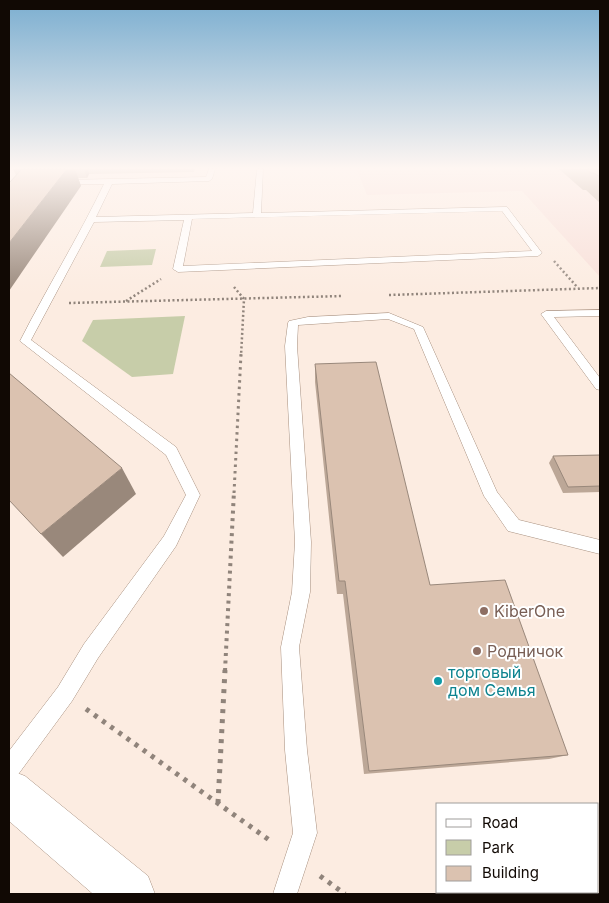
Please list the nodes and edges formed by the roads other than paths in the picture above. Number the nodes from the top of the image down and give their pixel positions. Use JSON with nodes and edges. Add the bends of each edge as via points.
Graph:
{"nodes":[{"id":1,"x":95,"y":211,"type":"edge"},
{"id":2,"x":257,"y":211,"type":"edge"},
{"id":3,"x":416,"y":211,"type":"edge"},
{"id":4,"x":506,"y":211,"type":"edge"},
{"id":5,"x":257,"y":215,"type":"junction"},
{"id":6,"x":188,"y":217,"type":"junction"},
{"id":7,"x":91,"y":220,"type":"junction"},
{"id":8,"x":600,"y":313,"type":"edge"},
{"id":9,"x":600,"y":386,"type":"edge"},
{"id":10,"x":600,"y":547,"type":"edge"},
{"id":11,"x":9,"y":768,"type":"edge"},
{"id":12,"x":9,"y":792,"type":"edge"},
{"id":13,"x":130,"y":894,"type":"edge"},
{"id":14,"x":285,"y":894,"type":"edge"}],
"edges":[{"from":1,"to":7,"type":"lane"},
{"from":2,"to":5,"type":"lane"},
{"from":3,"to":5,"type":"lane"},
{"from":4,"to":6,"type":"lane","via":[[538,253],[178,268]]},
{"from":5,"to":6,"type":"lane"},
{"from":6,"to":7,"type":"lane"},
{"from":7,"to":11,"type":"lane","via":[[25,341],[171,451],[193,495],[170,541],[91,651],[66,694]]},
{"from":8,"to":9,"type":"lane","via":[[546,314]]},
{"from":10,"to":14,"type":"lane","via":[[514,526],[491,496],[418,327],[389,316],[293,323],[291,346],[303,542],[301,592],[290,647],[305,833]]},
{"from":12,"to":13,"type":"street"}]}
